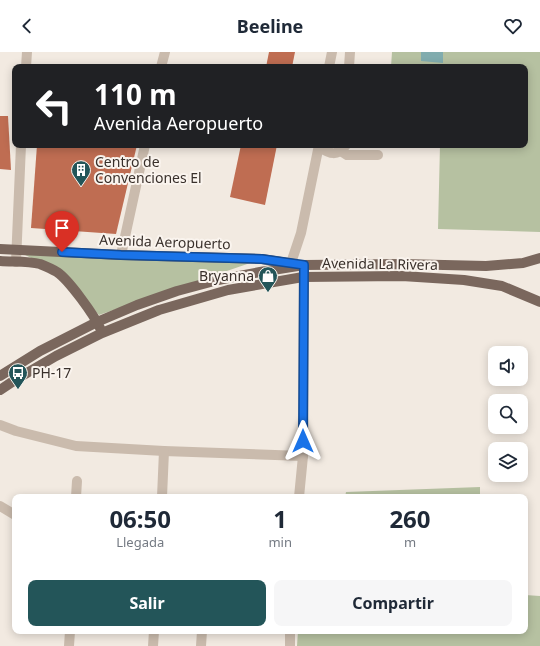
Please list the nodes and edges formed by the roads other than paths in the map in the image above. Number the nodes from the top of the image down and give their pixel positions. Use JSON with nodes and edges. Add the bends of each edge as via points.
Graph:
{"nodes":[{"id":1,"x":27,"y":52,"type":"edge"},
{"id":2,"x":164,"y":52,"type":"edge"},
{"id":3,"x":332,"y":52,"type":"edge"},
{"id":4,"x":350,"y":52,"type":"edge"},
{"id":5,"x":26,"y":64,"type":"edge"},
{"id":6,"x":162,"y":64,"type":"edge"},
{"id":7,"x":330,"y":64,"type":"edge"},
{"id":8,"x":349,"y":64,"type":"edge"},
{"id":9,"x":21,"y":148,"type":"edge"},
{"id":10,"x":144,"y":148,"type":"edge"},
{"id":11,"x":319,"y":148,"type":"edge"},
{"id":12,"x":321,"y":148,"type":"edge"},
{"id":13,"x":344,"y":148,"type":"edge"},
{"id":14,"x":378,"y":155,"type":"dead end"},
{"id":15,"x":0,"y":249,"type":"edge"},
{"id":16,"x":17,"y":250,"type":"junction"},
{"id":17,"x":121,"y":255,"type":"junction"},
{"id":18,"x":540,"y":258,"type":"edge"},
{"id":19,"x":0,"y":261,"type":"edge"},
{"id":20,"x":16,"y":262,"type":"junction"},
{"id":21,"x":291,"y":263,"type":"junction"},
{"id":22,"x":304,"y":265,"type":"junction"},
{"id":23,"x":303,"y":277,"type":"junction"},
{"id":24,"x":540,"y":302,"type":"edge"},
{"id":25,"x":97,"y":322,"type":"junction"},
{"id":26,"x":102,"y":333,"type":"junction"},
{"id":27,"x":0,"y":376,"type":"edge"},
{"id":28,"x":0,"y":390,"type":"edge"},
{"id":29,"x":0,"y":425,"type":"edge"},
{"id":30,"x":164,"y":451,"type":"junction"},
{"id":31,"x":303,"y":456,"type":"junction"},
{"id":32,"x":77,"y":481,"type":"dead end"},
{"id":33,"x":76,"y":494,"type":"edge"},
{"id":34,"x":162,"y":494,"type":"edge"},
{"id":35,"x":299,"y":494,"type":"edge"},
{"id":36,"x":0,"y":506,"type":"edge"},
{"id":37,"x":12,"y":513,"type":"edge"},
{"id":38,"x":70,"y":634,"type":"edge"},
{"id":39,"x":154,"y":634,"type":"edge"},
{"id":40,"x":202,"y":634,"type":"edge"},
{"id":41,"x":290,"y":634,"type":"edge"},
{"id":42,"x":69,"y":646,"type":"edge"},
{"id":43,"x":153,"y":646,"type":"edge"},
{"id":44,"x":201,"y":646,"type":"edge"},
{"id":45,"x":290,"y":646,"type":"edge"}],
"edges":[{"from":1,"to":5,"type":"street"},
{"from":2,"to":6,"type":"street"},
{"from":3,"to":7,"type":"street"},
{"from":4,"to":8,"type":"street"},
{"from":9,"to":16,"type":"street"},
{"from":10,"to":17,"type":"street"},
{"from":11,"to":21,"type":"street","via":[[301,233]]},
{"from":12,"to":13,"type":"street","via":[[333,154]]},
{"from":13,"to":14,"type":"street","via":[[347,155]]},
{"from":15,"to":16,"type":"main road","name":"Avenida Aeropuerto"},
{"from":16,"to":17,"type":"main road","name":"Avenida Aeropuerto"},
{"from":16,"to":20,"type":"street"},
{"from":17,"to":21,"type":"main road","name":"Avenida Aeropuerto","via":[[262,259]]},
{"from":18,"to":22,"type":"main road","name":"Avenida La Rivera","via":[[523,263],[486,266]]},
{"from":19,"to":20,"type":"main road"},
{"from":20,"to":25,"type":"main road","via":[[40,264],[58,273],[71,286]]},
{"from":21,"to":22,"type":"main road","name":"Avenida Aeropuerto"},
{"from":22,"to":23,"type":"street"},
{"from":22,"to":25,"type":"main road","name":"Avenida La Rivera","via":[[232,277],[177,291]]},
{"from":23,"to":24,"type":"main road","name":"Avenida La Rivera","via":[[402,276],[464,280],[502,286]]},
{"from":23,"to":26,"type":"main road","name":"Avenida La Rivera","via":[[228,290],[192,300]]},
{"from":23,"to":31,"type":"street"},
{"from":25,"to":26,"type":"main road"},
{"from":25,"to":27,"type":"main road","name":"Avenida La Rivera","via":[[40,351]]},
{"from":26,"to":28,"type":"main road","name":"Avenida La Rivera","via":[[56,356]]},
{"from":29,"to":30,"type":"street","via":[[76,446]]},
{"from":30,"to":31,"type":"street"},
{"from":30,"to":34,"type":"street"},
{"from":31,"to":35,"type":"street"},
{"from":32,"to":33,"type":"street"},
{"from":36,"to":37,"type":"street"},
{"from":38,"to":42,"type":"street"},
{"from":39,"to":43,"type":"street"},
{"from":40,"to":44,"type":"street"},
{"from":41,"to":45,"type":"street"}]}
